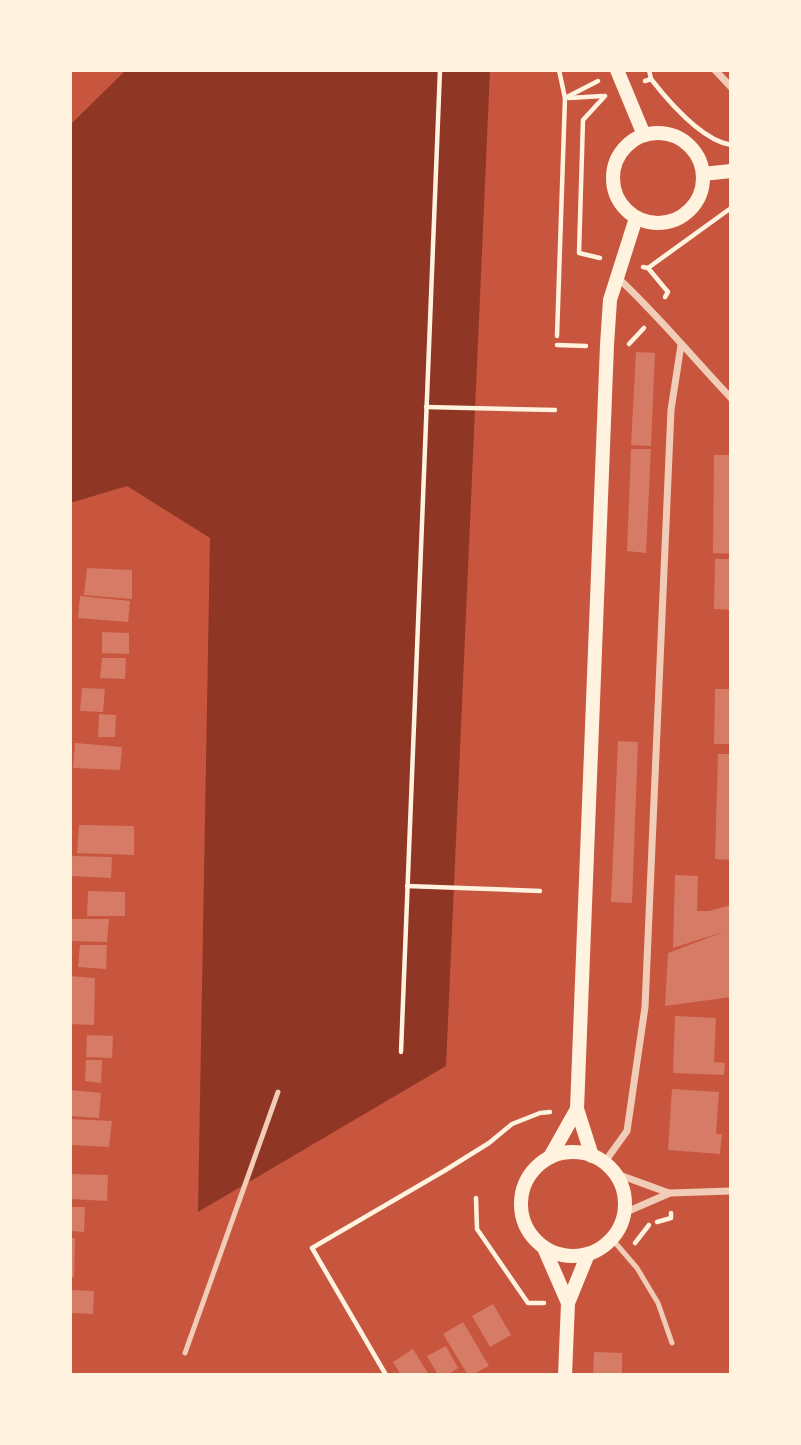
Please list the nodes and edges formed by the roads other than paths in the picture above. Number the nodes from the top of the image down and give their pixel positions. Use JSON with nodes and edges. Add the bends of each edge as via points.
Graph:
{"nodes":[{"id":1,"x":715,"y":70,"type":"edge"},
{"id":2,"x":617,"y":71,"type":"edge"},
{"id":3,"x":731,"y":87,"type":"edge"},
{"id":4,"x":644,"y":135,"type":"junction"},
{"id":5,"x":731,"y":171,"type":"edge"},
{"id":6,"x":703,"y":174,"type":"junction"},
{"id":7,"x":636,"y":218,"type":"junction"},
{"id":8,"x":617,"y":277,"type":"junction"},
{"id":9,"x":681,"y":345,"type":"junction"},
{"id":10,"x":731,"y":398,"type":"edge"},
{"id":11,"x":278,"y":1092,"type":"dead end"},
{"id":12,"x":577,"y":1109,"type":"junction"},
{"id":13,"x":550,"y":1157,"type":"junction"},
{"id":14,"x":603,"y":1164,"type":"junction"},
{"id":15,"x":731,"y":1191,"type":"edge"},
{"id":16,"x":670,"y":1194,"type":"junction"},
{"id":17,"x":624,"y":1213,"type":"junction"},
{"id":18,"x":612,"y":1239,"type":"junction"},
{"id":19,"x":544,"y":1248,"type":"junction"},
{"id":20,"x":588,"y":1254,"type":"junction"},
{"id":21,"x":568,"y":1303,"type":"junction"},
{"id":22,"x":672,"y":1343,"type":"dead end"},
{"id":23,"x":185,"y":1353,"type":"dead end"},
{"id":24,"x":565,"y":1375,"type":"edge"}],
"edges":[{"from":1,"to":3,"type":"street"},
{"from":2,"to":4,"type":"main road"},
{"from":4,"to":6,"type":"main road","via":[[657,133],[683,141],[693,149]]},
{"from":4,"to":7,"type":"main road","via":[[620,153],[612,181],[616,196]]},
{"from":5,"to":6,"type":"main road"},
{"from":6,"to":7,"type":"main road","via":[[696,201],[676,220],[649,223]]},
{"from":7,"to":8,"type":"main road"},
{"from":8,"to":9,"type":"street","via":[[656,313]]},
{"from":8,"to":12,"type":"main road","via":[[610,300],[607,359]]},
{"from":9,"to":10,"type":"street"},
{"from":9,"to":14,"type":"street","via":[[671,410],[645,1007],[627,1131]]},
{"from":11,"to":23,"type":"lane"},
{"from":12,"to":13,"type":"main road"},
{"from":12,"to":14,"type":"main road"},
{"from":13,"to":14,"type":"main road","via":[[579,1153]]},
{"from":13,"to":19,"type":"main road","via":[[528,1177],[521,1206],[524,1223]]},
{"from":14,"to":16,"type":"street"},
{"from":14,"to":17,"type":"main road","via":[[621,1185]]},
{"from":15,"to":16,"type":"street"},
{"from":16,"to":17,"type":"street"},
{"from":17,"to":18,"type":"main road"},
{"from":18,"to":20,"type":"main road"},
{"from":18,"to":22,"type":"lane","via":[[658,1303]]},
{"from":19,"to":20,"type":"main road","via":[[558,1254]]},
{"from":19,"to":21,"type":"main road"},
{"from":20,"to":21,"type":"main road"},
{"from":21,"to":24,"type":"main road"}]}
